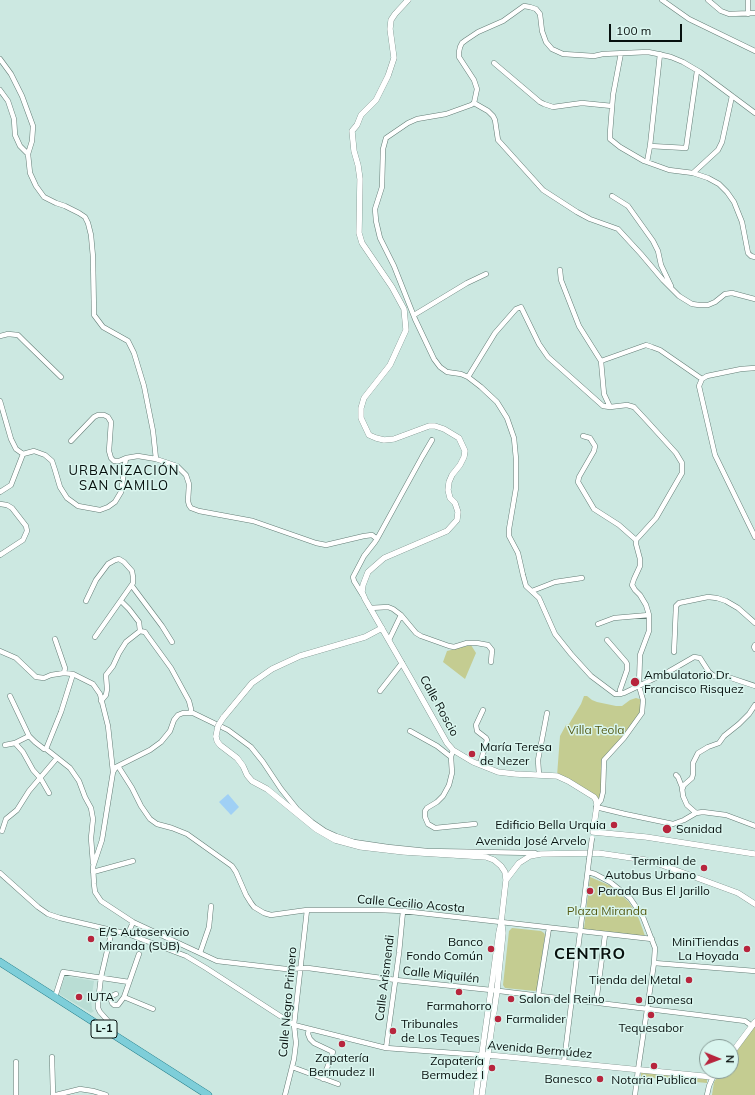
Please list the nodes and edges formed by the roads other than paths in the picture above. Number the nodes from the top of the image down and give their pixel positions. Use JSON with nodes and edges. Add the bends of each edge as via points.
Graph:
{"nodes":[{"id":1,"x":408,"y":0,"type":"edge"},
{"id":2,"x":662,"y":0,"type":"edge"},
{"id":3,"x":708,"y":0,"type":"edge"},
{"id":4,"x":748,"y":0,"type":"edge"},
{"id":5,"x":748,"y":14,"type":"junction"},
{"id":6,"x":755,"y":14,"type":"edge"},
{"id":7,"x":755,"y":51,"type":"edge"},
{"id":8,"x":621,"y":53,"type":"junction"},
{"id":9,"x":660,"y":54,"type":"junction"},
{"id":10,"x":0,"y":58,"type":"edge"},
{"id":11,"x":494,"y":63,"type":"dead end"},
{"id":12,"x":697,"y":71,"type":"junction"},
{"id":13,"x":0,"y":90,"type":"edge"},
{"id":14,"x":732,"y":96,"type":"junction"},
{"id":15,"x":474,"y":103,"type":"junction"},
{"id":16,"x":612,"y":106,"type":"junction"},
{"id":17,"x":755,"y":113,"type":"edge"},
{"id":18,"x":650,"y":146,"type":"junction"},
{"id":19,"x":28,"y":154,"type":"junction"},
{"id":20,"x":647,"y":162,"type":"junction"},
{"id":21,"x":693,"y":173,"type":"junction"},
{"id":22,"x":612,"y":196,"type":"dead end"},
{"id":23,"x":755,"y":257,"type":"edge"},
{"id":24,"x":560,"y":270,"type":"dead end"},
{"id":25,"x":486,"y":274,"type":"dead end"},
{"id":26,"x":672,"y":290,"type":"junction"},
{"id":27,"x":755,"y":298,"type":"edge"},
{"id":28,"x":414,"y":315,"type":"junction"},
{"id":29,"x":0,"y":336,"type":"edge"},
{"id":30,"x":601,"y":360,"type":"junction"},
{"id":31,"x":755,"y":368,"type":"edge"},
{"id":32,"x":61,"y":377,"type":"dead end"},
{"id":33,"x":468,"y":377,"type":"junction"},
{"id":34,"x":702,"y":379,"type":"junction"},
{"id":35,"x":0,"y":401,"type":"edge"},
{"id":36,"x":610,"y":407,"type":"junction"},
{"id":37,"x":583,"y":436,"type":"dead end"},
{"id":38,"x":432,"y":440,"type":"dead end"},
{"id":39,"x":71,"y":441,"type":"dead end"},
{"id":40,"x":23,"y":454,"type":"junction"},
{"id":41,"x":126,"y":458,"type":"junction"},
{"id":42,"x":156,"y":459,"type":"junction"},
{"id":43,"x":0,"y":492,"type":"edge"},
{"id":44,"x":0,"y":504,"type":"edge"},
{"id":45,"x":755,"y":537,"type":"edge"},
{"id":46,"x":377,"y":539,"type":"junction"},
{"id":47,"x":636,"y":540,"type":"junction"},
{"id":48,"x":0,"y":555,"type":"edge"},
{"id":49,"x":582,"y":578,"type":"dead end"},
{"id":50,"x":132,"y":586,"type":"junction"},
{"id":51,"x":532,"y":591,"type":"junction"},
{"id":52,"x":365,"y":599,"type":"junction"},
{"id":53,"x":86,"y":601,"type":"dead end"},
{"id":54,"x":121,"y":601,"type":"junction"},
{"id":55,"x":370,"y":608,"type":"junction"},
{"id":56,"x":401,"y":615,"type":"junction"},
{"id":57,"x":649,"y":615,"type":"junction"},
{"id":58,"x":755,"y":623,"type":"edge"},
{"id":59,"x":598,"y":624,"type":"dead end"},
{"id":60,"x":382,"y":628,"type":"junction"},
{"id":61,"x":140,"y":631,"type":"junction"},
{"id":62,"x":95,"y":637,"type":"dead end"},
{"id":63,"x":56,"y":639,"type":"dead end"},
{"id":64,"x":389,"y":640,"type":"junction"},
{"id":65,"x":607,"y":640,"type":"dead end"},
{"id":66,"x":172,"y":642,"type":"dead end"},
{"id":67,"x":755,"y":645,"type":"edge"},
{"id":68,"x":755,"y":649,"type":"edge"},
{"id":69,"x":0,"y":651,"type":"edge"},
{"id":70,"x":674,"y":652,"type":"dead end"},
{"id":71,"x":491,"y":662,"type":"dead end"},
{"id":72,"x":402,"y":663,"type":"junction"},
{"id":73,"x":64,"y":673,"type":"junction"},
{"id":74,"x":73,"y":674,"type":"junction"},
{"id":75,"x":640,"y":686,"type":"junction"},
{"id":76,"x":755,"y":686,"type":"edge"},
{"id":77,"x":380,"y":691,"type":"dead end"},
{"id":78,"x":621,"y":694,"type":"junction"},
{"id":79,"x":10,"y":696,"type":"dead end"},
{"id":80,"x":101,"y":701,"type":"junction"},
{"id":81,"x":755,"y":705,"type":"edge"},
{"id":82,"x":483,"y":710,"type":"dead end"},
{"id":83,"x":191,"y":713,"type":"junction"},
{"id":84,"x":547,"y":713,"type":"dead end"},
{"id":85,"x":410,"y":731,"type":"dead end"},
{"id":86,"x":29,"y":736,"type":"junction"},
{"id":87,"x":15,"y":742,"type":"junction"},
{"id":88,"x":5,"y":745,"type":"dead end"},
{"id":89,"x":46,"y":749,"type":"junction"},
{"id":90,"x":453,"y":750,"type":"junction"},
{"id":91,"x":451,"y":757,"type":"junction"},
{"id":92,"x":57,"y":758,"type":"junction"},
{"id":93,"x":480,"y":764,"type":"junction"},
{"id":94,"x":118,"y":766,"type":"junction"},
{"id":95,"x":114,"y":772,"type":"junction"},
{"id":96,"x":539,"y":775,"type":"junction"},
{"id":97,"x":676,"y":775,"type":"dead end"},
{"id":98,"x":41,"y":779,"type":"junction"},
{"id":99,"x":277,"y":784,"type":"junction"},
{"id":100,"x":682,"y":790,"type":"junction"},
{"id":101,"x":271,"y":791,"type":"junction"},
{"id":102,"x":49,"y":793,"type":"dead end"},
{"id":103,"x":597,"y":806,"type":"junction"},
{"id":104,"x":696,"y":813,"type":"junction"},
{"id":105,"x":475,"y":824,"type":"dead end"},
{"id":106,"x":755,"y":826,"type":"edge"},
{"id":107,"x":2,"y":830,"type":"dead end"},
{"id":108,"x":592,"y":835,"type":"junction"},
{"id":109,"x":541,"y":854,"type":"junction"},
{"id":110,"x":755,"y":854,"type":"edge"},
{"id":111,"x":133,"y":861,"type":"dead end"},
{"id":112,"x":93,"y":869,"type":"junction"},
{"id":113,"x":588,"y":872,"type":"junction"},
{"id":114,"x":0,"y":873,"type":"edge"},
{"id":115,"x":506,"y":880,"type":"junction"},
{"id":116,"x":755,"y":904,"type":"edge"},
{"id":117,"x":211,"y":906,"type":"dead end"},
{"id":118,"x":307,"y":910,"type":"junction"},
{"id":119,"x":403,"y":911,"type":"junction"},
{"id":120,"x":133,"y":922,"type":"junction"},
{"id":121,"x":501,"y":923,"type":"junction"},
{"id":122,"x":549,"y":928,"type":"junction"},
{"id":123,"x":112,"y":930,"type":"junction"},
{"id":124,"x":580,"y":932,"type":"junction"},
{"id":125,"x":128,"y":934,"type":"junction"},
{"id":126,"x":605,"y":935,"type":"junction"},
{"id":127,"x":652,"y":940,"type":"junction"},
{"id":128,"x":200,"y":953,"type":"junction"},
{"id":129,"x":139,"y":954,"type":"dead end"},
{"id":130,"x":211,"y":958,"type":"junction"},
{"id":131,"x":0,"y":962,"type":"edge"},
{"id":132,"x":654,"y":963,"type":"junction"},
{"id":133,"x":206,"y":968,"type":"junction"},
{"id":134,"x":301,"y":968,"type":"junction"},
{"id":135,"x":755,"y":971,"type":"edge"},
{"id":136,"x":101,"y":977,"type":"junction"},
{"id":137,"x":396,"y":980,"type":"junction"},
{"id":138,"x":130,"y":982,"type":"junction"},
{"id":139,"x":494,"y":990,"type":"junction"},
{"id":140,"x":116,"y":994,"type":"dead end"},
{"id":141,"x":538,"y":996,"type":"junction"},
{"id":142,"x":55,"y":997,"type":"junction"},
{"id":143,"x":124,"y":997,"type":"junction"},
{"id":144,"x":572,"y":1000,"type":"junction"},
{"id":145,"x":596,"y":1003,"type":"junction"},
{"id":146,"x":153,"y":1009,"type":"dead end"},
{"id":147,"x":648,"y":1009,"type":"junction"},
{"id":148,"x":754,"y":1024,"type":"edge"},
{"id":149,"x":294,"y":1025,"type":"junction"},
{"id":150,"x":309,"y":1029,"type":"junction"},
{"id":151,"x":107,"y":1031,"type":"junction"},
{"id":152,"x":739,"y":1044,"type":"edge"},
{"id":153,"x":386,"y":1048,"type":"junction"},
{"id":154,"x":485,"y":1055,"type":"junction"},
{"id":155,"x":52,"y":1057,"type":"dead end"},
{"id":156,"x":16,"y":1062,"type":"dead end"},
{"id":157,"x":564,"y":1062,"type":"junction"},
{"id":158,"x":292,"y":1067,"type":"junction"},
{"id":159,"x":638,"y":1070,"type":"junction"},
{"id":160,"x":699,"y":1076,"type":"edge"},
{"id":161,"x":323,"y":1079,"type":"junction"},
{"id":162,"x":712,"y":1079,"type":"edge"},
{"id":163,"x":338,"y":1084,"type":"dead end"},
{"id":164,"x":67,"y":1093,"type":"edge"},
{"id":165,"x":16,"y":1095,"type":"edge"},
{"id":166,"x":53,"y":1095,"type":"edge"},
{"id":167,"x":56,"y":1095,"type":"edge"},
{"id":168,"x":106,"y":1095,"type":"edge"},
{"id":169,"x":208,"y":1095,"type":"edge"},
{"id":170,"x":285,"y":1095,"type":"edge"},
{"id":171,"x":476,"y":1095,"type":"edge"},
{"id":172,"x":482,"y":1095,"type":"edge"},
{"id":173,"x":635,"y":1095,"type":"edge"},
{"id":174,"x":707,"y":1095,"type":"edge"}],
"edges":[{"from":1,"to":52,"type":"street","via":[[391,20],[394,58],[392,66],[376,100],[361,115],[352,131],[360,178],[358,233],[404,309],[406,330],[390,365],[364,398],[361,418],[369,435],[384,440],[435,426],[459,438],[465,451],[460,465],[448,482],[450,498],[458,512],[457,520],[447,532],[384,558],[368,572],[362,592]]},
{"from":2,"to":7,"type":"street","via":[[689,19]]},
{"from":3,"to":5,"type":"street","via":[[729,14]]},
{"from":4,"to":5,"type":"street"},
{"from":5,"to":6,"type":"street"},
{"from":8,"to":9,"type":"street"},
{"from":8,"to":15,"type":"street","via":[[578,56],[552,49],[542,31],[540,14],[536,9],[524,6],[462,43],[459,57],[477,89]]},
{"from":8,"to":16,"type":"street"},
{"from":9,"to":12,"type":"street"},
{"from":9,"to":18,"type":"street"},
{"from":10,"to":19,"type":"street","via":[[11,74],[33,126]]},
{"from":11,"to":16,"type":"street","via":[[544,104],[553,106],[582,103]]},
{"from":12,"to":14,"type":"street"},
{"from":12,"to":18,"type":"street","via":[[686,148]]},
{"from":13,"to":19,"type":"street","via":[[8,102],[20,146]]},
{"from":14,"to":17,"type":"street"},
{"from":14,"to":21,"type":"street","via":[[718,150]]},
{"from":15,"to":26,"type":"street","via":[[493,116],[498,140],[543,190],[583,216],[618,229]]},
{"from":15,"to":28,"type":"street","via":[[446,114],[417,119],[386,138],[383,149],[382,187],[375,209],[376,221],[380,238]]},
{"from":16,"to":20,"type":"street","via":[[610,139]]},
{"from":18,"to":20,"type":"street"},
{"from":19,"to":42,"type":"street","via":[[30,173],[44,197],[79,213],[88,223],[93,257],[94,315],[103,327],[128,341],[134,353],[146,394]]},
{"from":20,"to":21,"type":"street","via":[[669,170]]},
{"from":21,"to":23,"type":"street","via":[[719,184],[727,192],[742,222],[748,253]]},
{"from":22,"to":26,"type":"street","via":[[628,206],[653,240]]},
{"from":24,"to":30,"type":"street","via":[[561,280],[579,326]]},
{"from":25,"to":28,"type":"street"},
{"from":26,"to":27,"type":"street","via":[[692,304],[699,305],[708,305],[725,294]]},
{"from":28,"to":33,"type":"street","via":[[440,367],[447,372]]},
{"from":29,"to":32,"type":"street","via":[[18,335]]},
{"from":30,"to":34,"type":"street","via":[[646,345],[660,350]]},
{"from":30,"to":36,"type":"street","via":[[604,394]]},
{"from":31,"to":34,"type":"street","via":[[734,370]]},
{"from":33,"to":36,"type":"street","via":[[495,333],[521,307],[548,357],[603,406]]},
{"from":33,"to":51,"type":"street","via":[[497,402],[507,418],[514,438],[516,488],[509,536],[518,553],[526,586]]},
{"from":34,"to":45,"type":"street","via":[[699,386],[715,455]]},
{"from":35,"to":40,"type":"street","via":[[10,439],[16,449]]},
{"from":36,"to":47,"type":"street","via":[[634,407],[682,463],[682,473],[656,518]]},
{"from":37,"to":47,"type":"street","via":[[590,438],[595,446],[578,482],[594,509]]},
{"from":38,"to":46,"type":"street"},
{"from":39,"to":41,"type":"street","via":[[94,417],[104,415],[111,422],[111,458],[119,461]]},
{"from":40,"to":41,"type":"street","via":[[34,451],[45,455],[52,461],[60,487],[67,498],[78,506],[100,510],[115,502],[121,492]]},
{"from":40,"to":43,"type":"street","via":[[12,485]]},
{"from":41,"to":42,"type":"street","via":[[138,456]]},
{"from":42,"to":46,"type":"street","via":[[177,466],[186,475],[189,484],[189,505],[199,511],[253,521],[326,545],[372,535]]},
{"from":44,"to":48,"type":"street","via":[[12,508],[27,531],[23,540]]},
{"from":46,"to":52,"type":"street","via":[[353,577]]},
{"from":47,"to":57,"type":"street","via":[[640,566],[632,585],[646,605]]},
{"from":49,"to":51,"type":"street","via":[[554,582]]},
{"from":50,"to":53,"type":"street","via":[[130,568],[122,560],[115,560],[108,564],[98,577]]},
{"from":50,"to":54,"type":"street"},
{"from":50,"to":66,"type":"street"},
{"from":51,"to":78,"type":"street","via":[[539,598],[556,634],[570,654],[591,676],[615,694]]},
{"from":52,"to":55,"type":"street","name":"Calle Roscio"},
{"from":54,"to":61,"type":"street","via":[[139,622]]},
{"from":54,"to":62,"type":"street"},
{"from":55,"to":56,"type":"street","via":[[388,607]]},
{"from":55,"to":60,"type":"street","name":"Calle Roscio"},
{"from":56,"to":64,"type":"street"},
{"from":56,"to":71,"type":"street","via":[[412,630],[421,636],[449,646],[467,643],[486,644],[492,650]]},
{"from":57,"to":59,"type":"street","via":[[614,618]]},
{"from":57,"to":75,"type":"street","via":[[649,631],[640,655]]},
{"from":58,"to":70,"type":"street","via":[[738,608],[717,598],[708,597],[679,603],[676,606]]},
{"from":60,"to":64,"type":"street","name":"Calle Roscio"},
{"from":60,"to":101,"type":"street","name":"Avenida José Arvelo","bridge":true,"via":[[365,637],[300,656],[272,669],[252,683],[218,726],[217,742],[237,758],[252,781]]},
{"from":61,"to":80,"type":"street","via":[[126,642],[106,675],[106,695]]},
{"from":61,"to":83,"type":"street","via":[[145,632],[171,668],[189,701]]},
{"from":63,"to":73,"type":"street","via":[[65,668]]},
{"from":64,"to":72,"type":"street","name":"Calle Roscio"},
{"from":65,"to":78,"type":"street","via":[[627,664],[628,670],[620,690]]},
{"from":67,"to":68,"type":"street"},
{"from":69,"to":73,"type":"street","via":[[16,658],[36,677],[44,678]]},
{"from":72,"to":77,"type":"street"},
{"from":72,"to":90,"type":"street","name":"Calle Roscio"},
{"from":73,"to":74,"type":"street"},
{"from":74,"to":80,"type":"street","via":[[93,684],[100,694]]},
{"from":74,"to":89,"type":"street"},
{"from":75,"to":76,"type":"street","via":[[694,657],[700,658],[714,676],[726,676]]},
{"from":75,"to":78,"type":"street"},
{"from":75,"to":103,"type":"street","via":[[642,713],[604,760],[603,792]]},
{"from":79,"to":86,"type":"street"},
{"from":80,"to":95,"type":"street","via":[[108,726]]},
{"from":81,"to":100,"type":"street","via":[[740,724],[719,743],[708,746],[698,754],[693,763],[692,778]]},
{"from":82,"to":93,"type":"street","via":[[476,725],[477,731],[487,740]]},
{"from":83,"to":94,"type":"street","via":[[178,715],[161,742]]},
{"from":83,"to":99,"type":"street","name":"Avenida José Arvelo","via":[[228,730],[251,747],[264,762]]},
{"from":84,"to":96,"type":"street","via":[[538,760]]},
{"from":85,"to":91,"type":"street"},
{"from":86,"to":87,"type":"street"},
{"from":86,"to":89,"type":"street","name":"Calle Miquilén"},
{"from":87,"to":88,"type":"street"},
{"from":87,"to":98,"type":"street"},
{"from":89,"to":92,"type":"street","name":"Calle Miquilén"},
{"from":90,"to":91,"type":"street"},
{"from":90,"to":93,"type":"street","name":"Calle Roscio"},
{"from":91,"to":105,"type":"street","via":[[452,773],[449,785],[437,802],[427,808],[425,817],[428,824],[435,828]]},
{"from":92,"to":98,"type":"street"},
{"from":92,"to":112,"type":"street","name":"Calle Miquilén","via":[[70,768],[79,781],[91,808]]},
{"from":93,"to":96,"type":"street","name":"Calle Roscio","via":[[498,772]]},
{"from":94,"to":95,"type":"street"},
{"from":94,"to":118,"type":"street","name":"Calle Cecilio Acosta","via":[[150,819],[157,824],[187,834],[232,866],[254,907],[271,915]]},
{"from":95,"to":112,"type":"street","via":[[102,840]]},
{"from":96,"to":103,"type":"street","name":"Calle Roscio","via":[[564,778],[594,797]]},
{"from":97,"to":100,"type":"street"},
{"from":98,"to":102,"type":"street"},
{"from":98,"to":107,"type":"street","via":[[29,791],[17,810],[6,819]]},
{"from":99,"to":101,"type":"street"},
{"from":99,"to":109,"type":"street","name":"Avenida José Arvelo","via":[[305,816],[325,831],[354,842],[427,851]]},
{"from":100,"to":104,"type":"street","via":[[687,805]]},
{"from":101,"to":115,"type":"street","name":"Avenida José Arvelo","via":[[316,829],[335,840],[361,847],[394,851],[486,857],[499,864],[505,872]]},
{"from":103,"to":104,"type":"street","via":[[673,824]]},
{"from":103,"to":108,"type":"street"},
{"from":104,"to":106,"type":"street","via":[[726,815]]},
{"from":108,"to":110,"type":"street","via":[[646,838]]},
{"from":108,"to":113,"type":"street","bridge":true},
{"from":109,"to":115,"type":"street","via":[[530,856],[519,863]]},
{"from":109,"to":116,"type":"street","name":"Avenida José Arvelo","via":[[598,853],[646,860],[738,893]]},
{"from":111,"to":112,"type":"street"},
{"from":112,"to":120,"type":"street","name":"Calle Miquilén","via":[[94,888],[101,901]]},
{"from":113,"to":124,"type":"street"},
{"from":113,"to":127,"type":"street","via":[[610,882],[630,898],[643,917]]},
{"from":114,"to":123,"type":"street","name":"Avenida Bermúdez","via":[[48,914]]},
{"from":115,"to":121,"type":"street"},
{"from":117,"to":128,"type":"street","via":[[209,927]]},
{"from":118,"to":119,"type":"street","name":"Calle Cecilio Acosta"},
{"from":118,"to":134,"type":"street","name":"Calle Negro Primero"},
{"from":119,"to":121,"type":"street","name":"Calle Cecilio Acosta"},
{"from":119,"to":137,"type":"street","name":"Calle Arismendi"},
{"from":120,"to":125,"type":"street"},
{"from":120,"to":128,"type":"street","name":"Calle Miquilén"},
{"from":121,"to":122,"type":"street","name":"Calle Cecilio Acosta"},
{"from":121,"to":139,"type":"street","via":[[503,933]]},
{"from":122,"to":124,"type":"street","name":"Calle Cecilio Acosta"},
{"from":122,"to":141,"type":"street"},
{"from":123,"to":125,"type":"street","name":"Avenida Bermúdez"},
{"from":123,"to":136,"type":"street"},
{"from":124,"to":126,"type":"street","name":"Calle Cecilio Acosta"},
{"from":124,"to":144,"type":"street"},
{"from":125,"to":133,"type":"street","name":"Avenida Bermúdez","via":[[186,956]]},
{"from":126,"to":127,"type":"street","name":"Calle Cecilio Acosta"},
{"from":126,"to":145,"type":"street"},
{"from":127,"to":132,"type":"street","via":[[656,948]]},
{"from":128,"to":130,"type":"street","name":"Calle Miquilén"},
{"from":129,"to":138,"type":"street"},
{"from":130,"to":133,"type":"street"},
{"from":130,"to":134,"type":"street","name":"Calle Miquilén","via":[[217,961],[286,969]]},
{"from":131,"to":142,"type":"main road","number":"L-1"},
{"from":132,"to":135,"type":"street"},
{"from":132,"to":147,"type":"street"},
{"from":133,"to":149,"type":"street","name":"Avenida Bermúdez"},
{"from":134,"to":137,"type":"street","name":"Calle Miquilén"},
{"from":134,"to":149,"type":"street","name":"Calle Negro Primero"},
{"from":136,"to":138,"type":"street"},
{"from":136,"to":142,"type":"street","via":[[63,972]]},
{"from":136,"to":151,"type":"street","via":[[98,1008],[109,1022]]},
{"from":137,"to":139,"type":"street","name":"Calle Miquilén"},
{"from":137,"to":153,"type":"street","name":"Calle Arismendi"},
{"from":138,"to":143,"type":"street"},
{"from":139,"to":141,"type":"street","name":"Calle Miquilén"},
{"from":139,"to":154,"type":"street"},
{"from":140,"to":143,"type":"street","via":[[111,1000],[114,1005],[118,1005]]},
{"from":141,"to":144,"type":"street","name":"Calle Miquilén"},
{"from":142,"to":151,"type":"main road","number":"L-1"},
{"from":143,"to":146,"type":"street"},
{"from":144,"to":145,"type":"street","name":"Calle Miquilén"},
{"from":144,"to":157,"type":"street"},
{"from":145,"to":147,"type":"street","name":"Calle Miquilén"},
{"from":147,"to":148,"type":"street","name":"Calle Miquilén"},
{"from":147,"to":159,"type":"street"},
{"from":148,"to":152,"type":"street"},
{"from":149,"to":150,"type":"street","name":"Avenida Bermúdez"},
{"from":149,"to":158,"type":"street","name":"Calle Negro Primero","via":[[296,1043]]},
{"from":150,"to":153,"type":"street","name":"Avenida Bermúdez"},
{"from":150,"to":161,"type":"street","via":[[308,1034],[314,1043],[333,1052]]},
{"from":151,"to":169,"type":"main road","number":"L-1"},
{"from":153,"to":154,"type":"street","name":"Avenida Bermúdez"},
{"from":154,"to":157,"type":"street","name":"Avenida Bermúdez"},
{"from":154,"to":171,"type":"street"},
{"from":154,"to":172,"type":"street"},
{"from":155,"to":166,"type":"street"},
{"from":156,"to":165,"type":"street"},
{"from":157,"to":159,"type":"street","name":"Avenida Bermúdez"},
{"from":158,"to":161,"type":"street"},
{"from":158,"to":170,"type":"street","name":"Calle Negro Primero"},
{"from":159,"to":160,"type":"street","name":"Avenida Bermúdez"},
{"from":159,"to":173,"type":"street"},
{"from":161,"to":163,"type":"street"},
{"from":162,"to":174,"type":"street"},
{"from":164,"to":167,"type":"street"},
{"from":164,"to":168,"type":"street","via":[[80,1089]]}]}
